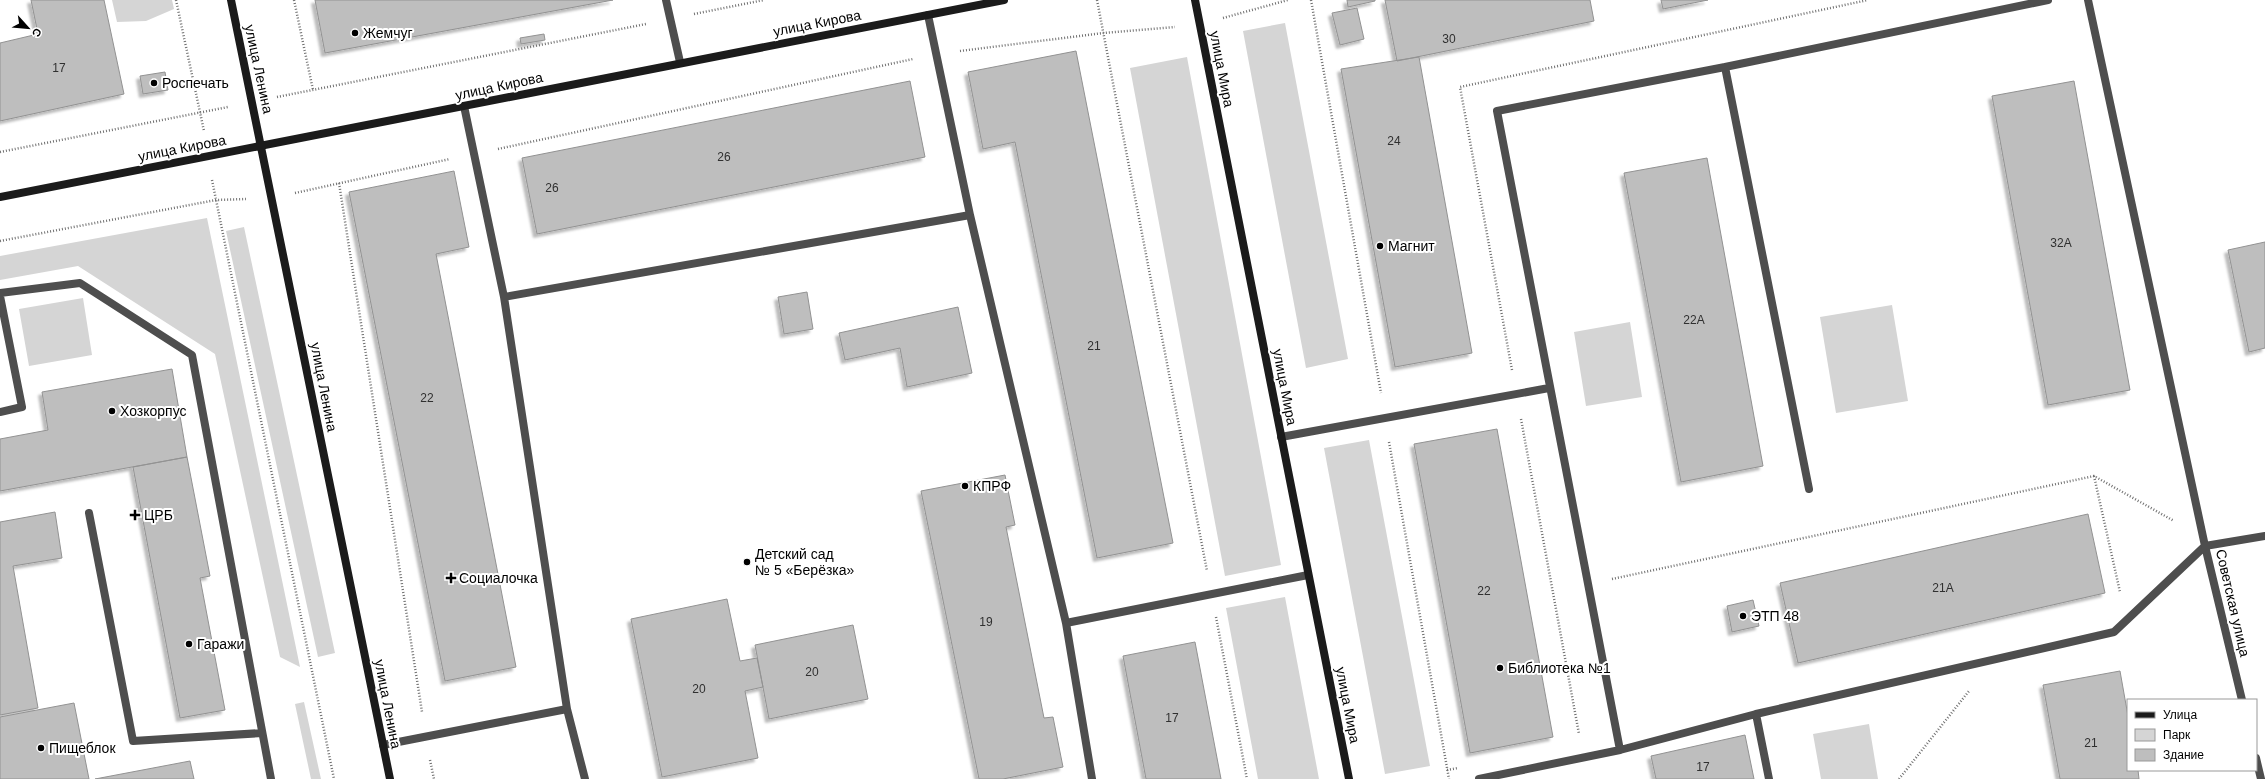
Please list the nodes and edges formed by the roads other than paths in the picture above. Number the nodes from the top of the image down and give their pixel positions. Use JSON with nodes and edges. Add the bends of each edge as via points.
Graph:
{"nodes":[{"id":1,"x":231,"y":0,"type":"edge"},
{"id":2,"x":666,"y":0,"type":"edge"},
{"id":3,"x":1004,"y":0,"type":"edge"},
{"id":4,"x":1194,"y":0,"type":"edge"},
{"id":5,"x":2048,"y":0,"type":"edge"},
{"id":6,"x":2088,"y":0,"type":"edge"},
{"id":7,"x":928,"y":15,"type":"junction"},
{"id":8,"x":680,"y":62,"type":"junction"},
{"id":9,"x":1725,"y":67,"type":"junction"},
{"id":10,"x":464,"y":106,"type":"junction"},
{"id":11,"x":262,"y":146,"type":"junction"},
{"id":12,"x":0,"y":197,"type":"edge"},
{"id":13,"x":970,"y":215,"type":"junction"},
{"id":14,"x":0,"y":293,"type":"edge"},
{"id":15,"x":0,"y":296,"type":"edge"},
{"id":16,"x":504,"y":297,"type":"junction"},
{"id":17,"x":1549,"y":388,"type":"junction"},
{"id":18,"x":0,"y":412,"type":"edge"},
{"id":19,"x":1281,"y":436,"type":"junction"},
{"id":20,"x":1810,"y":489,"type":"dead end"},
{"id":21,"x":89,"y":513,"type":"dead end"},
{"id":22,"x":2265,"y":536,"type":"edge"},
{"id":23,"x":2205,"y":546,"type":"junction"},
{"id":24,"x":1308,"y":575,"type":"junction"},
{"id":25,"x":1066,"y":623,"type":"junction"},
{"id":26,"x":2242,"y":699,"type":"edge"},
{"id":27,"x":567,"y":709,"type":"junction"},
{"id":28,"x":1756,"y":714,"type":"junction"},
{"id":29,"x":262,"y":733,"type":"junction"},
{"id":30,"x":383,"y":744,"type":"junction"},
{"id":31,"x":1620,"y":750,"type":"junction"},
{"id":32,"x":2257,"y":762,"type":"edge"},
{"id":33,"x":271,"y":779,"type":"edge"},
{"id":34,"x":390,"y":779,"type":"edge"},
{"id":35,"x":584,"y":779,"type":"edge"},
{"id":36,"x":1092,"y":779,"type":"edge"},
{"id":37,"x":1349,"y":779,"type":"edge"},
{"id":38,"x":1479,"y":779,"type":"edge"},
{"id":39,"x":1768,"y":779,"type":"edge"},
{"id":40,"x":2261,"y":779,"type":"edge"}],
"edges":[{"from":1,"to":11,"type":"main road","name":"улица Ленина"},
{"from":2,"to":8,"type":"street"},
{"from":3,"to":7,"type":"main road","name":"улица Кирова"},
{"from":4,"to":19,"type":"main road","name":"улица Мира"},
{"from":5,"to":9,"type":"street"},
{"from":6,"to":23,"type":"street"},
{"from":7,"to":8,"type":"main road","name":"улица Кирова"},
{"from":7,"to":13,"type":"street"},
{"from":8,"to":10,"type":"main road","name":"улица Кирова"},
{"from":9,"to":17,"type":"street","via":[[1497,111]]},
{"from":9,"to":20,"type":"street"},
{"from":10,"to":11,"type":"main road","name":"улица Кирова"},
{"from":10,"to":16,"type":"street"},
{"from":11,"to":12,"type":"main road","name":"улица Кирова"},
{"from":11,"to":30,"type":"main road","name":"улица Ленина"},
{"from":13,"to":16,"type":"street"},
{"from":13,"to":25,"type":"street"},
{"from":14,"to":29,"type":"street","via":[[80,283],[192,354]]},
{"from":15,"to":18,"type":"street","via":[[22,408]]},
{"from":16,"to":27,"type":"street"},
{"from":17,"to":19,"type":"street"},
{"from":17,"to":31,"type":"street"},
{"from":19,"to":24,"type":"main road","name":"улица Мира"},
{"from":21,"to":29,"type":"street","via":[[133,741]]},
{"from":22,"to":23,"type":"street","name":"Советская улица"},
{"from":23,"to":26,"type":"street","name":"Советская улица"},
{"from":23,"to":28,"type":"street","via":[[2114,632]]},
{"from":24,"to":25,"type":"street"},
{"from":24,"to":37,"type":"main road","name":"улица Мира"},
{"from":25,"to":36,"type":"street"},
{"from":27,"to":30,"type":"street"},
{"from":27,"to":35,"type":"street"},
{"from":28,"to":31,"type":"street"},
{"from":28,"to":39,"type":"street"},
{"from":29,"to":33,"type":"street"},
{"from":30,"to":34,"type":"main road","name":"улица Ленина"},
{"from":31,"to":38,"type":"street"},
{"from":32,"to":40,"type":"street"}]}
